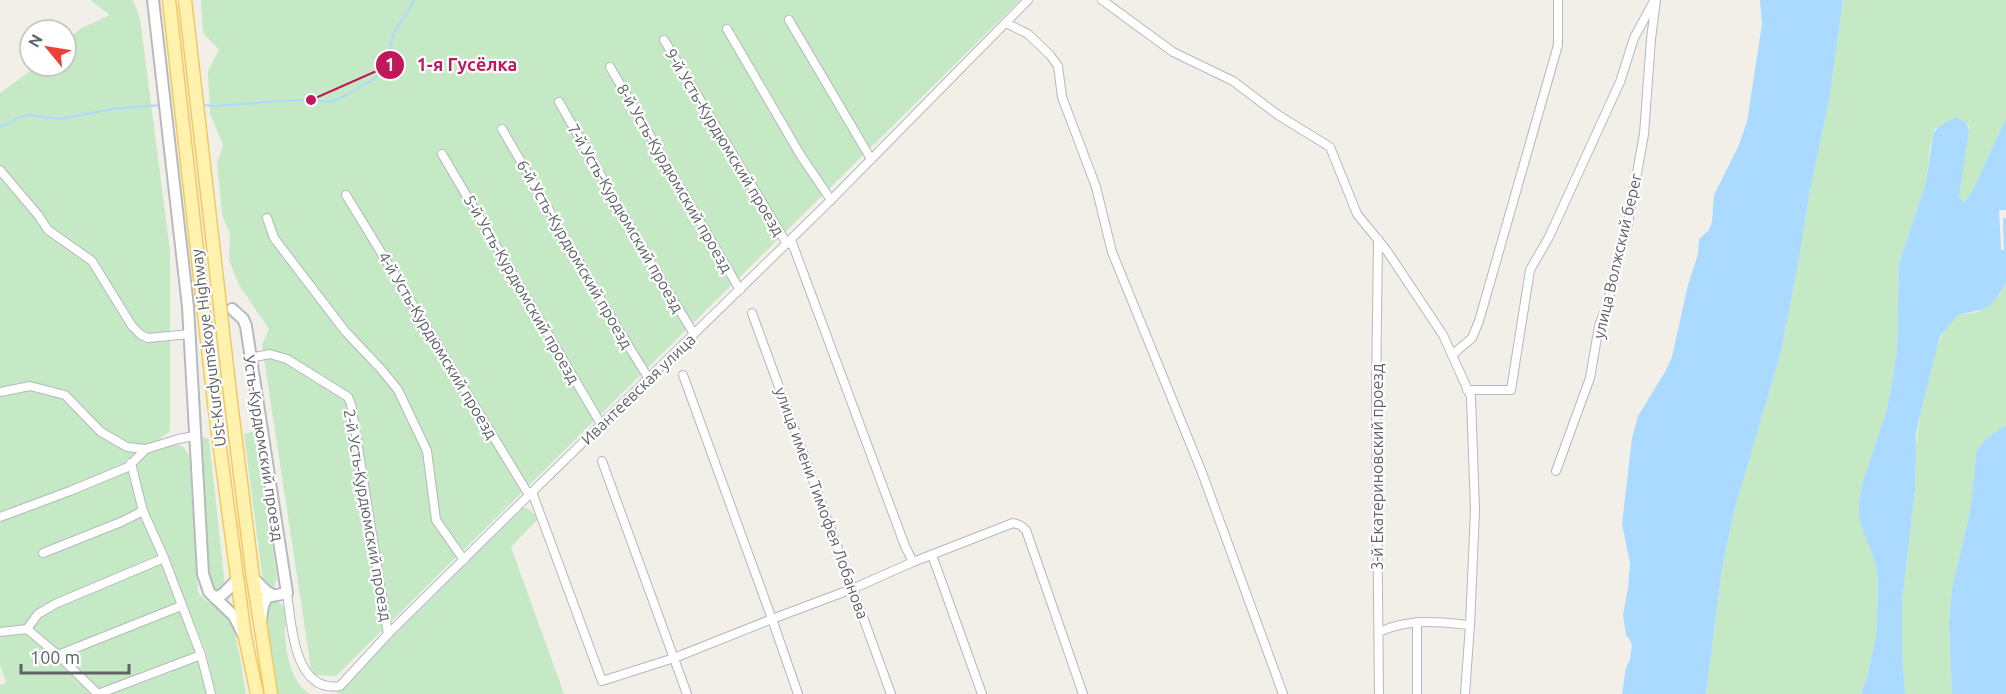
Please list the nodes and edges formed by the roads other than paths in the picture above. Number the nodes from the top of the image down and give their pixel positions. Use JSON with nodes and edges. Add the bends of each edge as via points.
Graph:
{"nodes":[{"id":1,"x":153,"y":0,"type":"edge"},
{"id":2,"x":169,"y":0,"type":"edge"},
{"id":3,"x":185,"y":0,"type":"edge"},
{"id":4,"x":1028,"y":0,"type":"edge"},
{"id":5,"x":1102,"y":0,"type":"edge"},
{"id":6,"x":1558,"y":0,"type":"edge"},
{"id":7,"x":1655,"y":0,"type":"edge"},
{"id":8,"x":789,"y":20,"type":"dead end"},
{"id":9,"x":1006,"y":24,"type":"junction"},
{"id":10,"x":727,"y":28,"type":"dead end"},
{"id":11,"x":664,"y":40,"type":"dead end"},
{"id":12,"x":610,"y":67,"type":"dead end"},
{"id":13,"x":559,"y":102,"type":"dead end"},
{"id":14,"x":502,"y":129,"type":"dead end"},
{"id":15,"x":442,"y":154,"type":"dead end"},
{"id":16,"x":871,"y":159,"type":"junction"},
{"id":17,"x":0,"y":170,"type":"edge"},
{"id":18,"x":346,"y":195,"type":"dead end"},
{"id":19,"x":831,"y":200,"type":"junction"},
{"id":20,"x":267,"y":218,"type":"dead end"},
{"id":21,"x":1378,"y":239,"type":"junction"},
{"id":22,"x":789,"y":242,"type":"junction"},
{"id":23,"x":740,"y":290,"type":"junction"},
{"id":24,"x":231,"y":309,"type":"dead end"},
{"id":25,"x":752,"y":313,"type":"dead end"},
{"id":26,"x":190,"y":334,"type":"junction"},
{"id":27,"x":694,"y":334,"type":"junction"},
{"id":28,"x":1452,"y":355,"type":"junction"},
{"id":29,"x":250,"y":358,"type":"junction"},
{"id":30,"x":683,"y":375,"type":"dead end"},
{"id":31,"x":649,"y":379,"type":"junction"},
{"id":32,"x":1467,"y":390,"type":"junction"},
{"id":33,"x":0,"y":392,"type":"edge"},
{"id":34,"x":601,"y":424,"type":"junction"},
{"id":35,"x":195,"y":436,"type":"junction"},
{"id":36,"x":146,"y":449,"type":"junction"},
{"id":37,"x":602,"y":461,"type":"dead end"},
{"id":38,"x":131,"y":463,"type":"junction"},
{"id":39,"x":1556,"y":471,"type":"dead end"},
{"id":40,"x":530,"y":493,"type":"junction"},
{"id":41,"x":144,"y":511,"type":"junction"},
{"id":42,"x":0,"y":517,"type":"edge"},
{"id":43,"x":43,"y":553,"type":"dead end"},
{"id":44,"x":932,"y":555,"type":"junction"},
{"id":45,"x":164,"y":558,"type":"junction"},
{"id":46,"x":465,"y":560,"type":"junction"},
{"id":47,"x":913,"y":562,"type":"junction"},
{"id":48,"x":253,"y":578,"type":"junction"},
{"id":49,"x":238,"y":579,"type":"junction"},
{"id":50,"x":852,"y":589,"type":"junction"},
{"id":51,"x":287,"y":593,"type":"junction"},
{"id":52,"x":273,"y":595,"type":"junction"},
{"id":53,"x":215,"y":598,"type":"junction"},
{"id":54,"x":181,"y":606,"type":"junction"},
{"id":55,"x":772,"y":619,"type":"junction"},
{"id":56,"x":260,"y":622,"type":"junction"},
{"id":57,"x":1417,"y":622,"type":"junction"},
{"id":58,"x":1470,"y":625,"type":"junction"},
{"id":59,"x":27,"y":629,"type":"junction"},
{"id":60,"x":0,"y":632,"type":"edge"},
{"id":61,"x":1379,"y":632,"type":"junction"},
{"id":62,"x":388,"y":634,"type":"junction"},
{"id":63,"x":245,"y":637,"type":"junction"},
{"id":64,"x":58,"y":655,"type":"junction"},
{"id":65,"x":201,"y":655,"type":"junction"},
{"id":66,"x":674,"y":658,"type":"junction"},
{"id":67,"x":98,"y":694,"type":"edge"},
{"id":68,"x":211,"y":694,"type":"edge"},
{"id":69,"x":257,"y":694,"type":"edge"},
{"id":70,"x":271,"y":694,"type":"edge"},
{"id":71,"x":687,"y":694,"type":"edge"},
{"id":72,"x":798,"y":694,"type":"edge"},
{"id":73,"x":891,"y":694,"type":"edge"},
{"id":74,"x":982,"y":694,"type":"edge"},
{"id":75,"x":1083,"y":694,"type":"edge"},
{"id":76,"x":1283,"y":694,"type":"edge"},
{"id":77,"x":1379,"y":694,"type":"edge"},
{"id":78,"x":1417,"y":694,"type":"edge"},
{"id":79,"x":1465,"y":694,"type":"edge"}],
"edges":[{"from":1,"to":26,"type":"street","via":[[192,306]]},
{"from":2,"to":49,"type":"main road","name":"Ust-Kurdyumskoye Highway","bridge":true,"via":[[214,403]]},
{"from":3,"to":48,"type":"main road","name":"Ust-Kurdyumskoye Highway","bridge":true},
{"from":4,"to":9,"type":"street","name":"Ивантеевская улица"},
{"from":5,"to":21,"type":"street","via":[[1173,52],[1233,81],[1330,147],[1357,214]]},
{"from":6,"to":28,"type":"street","via":[[1558,45],[1479,321],[1472,338]]},
{"from":7,"to":32,"type":"street","via":[[1554,226],[1530,270],[1511,390]]},
{"from":7,"to":39,"type":"street","name":"улица Волжский берег","via":[[1644,134],[1628,223],[1599,326],[1590,378]]},
{"from":8,"to":16,"type":"street"},
{"from":9,"to":16,"type":"street","name":"Ивантеевская улица"},
{"from":9,"to":76,"type":"street","via":[[1028,33],[1059,66],[1062,97],[1096,187],[1112,252],[1201,470]]},
{"from":10,"to":19,"type":"street"},
{"from":11,"to":22,"type":"street","name":"9-й Усть-Курдюмский проезд"},
{"from":12,"to":23,"type":"street","name":"8-й Усть-Курдюмский проезд"},
{"from":13,"to":27,"type":"street","name":"7-й Усть-Курдюмский проезд"},
{"from":14,"to":31,"type":"street","name":"6-й Усть-Курдюмский проезд"},
{"from":15,"to":34,"type":"street","name":"5-й Усть-Курдюмский проезд"},
{"from":16,"to":19,"type":"street","name":"Ивантеевская улица"},
{"from":17,"to":26,"type":"street","via":[[48,230],[93,261],[141,335],[148,338]]},
{"from":18,"to":40,"type":"street","name":"4-й Усть-Курдюмский проезд"},
{"from":19,"to":22,"type":"street","name":"Ивантеевская улица"},
{"from":20,"to":46,"type":"street","via":[[274,238],[345,331],[398,390],[428,451],[436,519]]},
{"from":21,"to":28,"type":"street","via":[[1443,335]]},
{"from":21,"to":61,"type":"street","name":"3-й Екатериновский проезд"},
{"from":22,"to":23,"type":"street","name":"Ивантеевская улица"},
{"from":22,"to":47,"type":"street","name":"9-й Усть-Курдюмский проезд"},
{"from":23,"to":27,"type":"street","name":"Ивантеевская улица"},
{"from":24,"to":29,"type":"street","name":"Усть-Курдюмский проезд","via":[[246,326]]},
{"from":25,"to":50,"type":"street","name":"улица имени Тимофея Лобанова"},
{"from":26,"to":35,"type":"street"},
{"from":27,"to":31,"type":"street","name":"Ивантеевская улица"},
{"from":28,"to":32,"type":"street"},
{"from":29,"to":51,"type":"street","name":"Усть-Курдюмский проезд"},
{"from":29,"to":62,"type":"street","name":"2-й Усть-Курдюмский проезд","via":[[270,354],[287,359],[348,397]]},
{"from":30,"to":55,"type":"street"},
{"from":31,"to":34,"type":"street","name":"Ивантеевская улица"},
{"from":32,"to":58,"type":"street","via":[[1471,397],[1475,510]]},
{"from":33,"to":36,"type":"street","via":[[30,386],[65,395],[101,432],[127,447]]},
{"from":34,"to":40,"type":"street","name":"Ивантеевская улица"},
{"from":35,"to":36,"type":"street"},
{"from":35,"to":53,"type":"street","via":[[203,574]]},
{"from":36,"to":38,"type":"street"},
{"from":37,"to":66,"type":"street"},
{"from":38,"to":41,"type":"street"},
{"from":38,"to":42,"type":"street"},
{"from":40,"to":46,"type":"street","name":"Ивантеевская улица"},
{"from":40,"to":66,"type":"street","name":"4-й Усть-Курдюмский проезд","via":[[602,681]]},
{"from":41,"to":43,"type":"street"},
{"from":41,"to":45,"type":"street"},
{"from":44,"to":47,"type":"street"},
{"from":44,"to":74,"type":"street"},
{"from":44,"to":75,"type":"street","via":[[1013,523],[1026,530]]},
{"from":45,"to":54,"type":"street"},
{"from":45,"to":59,"type":"street","via":[[55,604],[38,614]]},
{"from":46,"to":62,"type":"street","name":"Ивантеевская улица"},
{"from":47,"to":50,"type":"street"},
{"from":48,"to":52,"type":"street"},
{"from":48,"to":56,"type":"main road","name":"Ust-Kurdyumskoye Highway"},
{"from":49,"to":53,"type":"street"},
{"from":49,"to":63,"type":"main road","name":"Ust-Kurdyumskoye Highway"},
{"from":50,"to":55,"type":"street"},
{"from":50,"to":73,"type":"street","name":"улица имени Тимофея Лобанова"},
{"from":51,"to":52,"type":"street"},
{"from":51,"to":62,"type":"street","name":"Ивантеевская улица","via":[[297,663],[302,678],[317,691],[340,686]]},
{"from":52,"to":56,"type":"street","via":[[267,597]]},
{"from":53,"to":63,"type":"street","via":[[234,616]]},
{"from":54,"to":64,"type":"street"},
{"from":54,"to":65,"type":"street"},
{"from":55,"to":66,"type":"street"},
{"from":55,"to":72,"type":"street"},
{"from":56,"to":70,"type":"main road","name":"Ust-Kurdyumskoye Highway"},
{"from":57,"to":58,"type":"street"},
{"from":57,"to":61,"type":"street"},
{"from":57,"to":78,"type":"street"},
{"from":58,"to":79,"type":"street"},
{"from":59,"to":60,"type":"street"},
{"from":59,"to":64,"type":"street"},
{"from":61,"to":77,"type":"street","name":"3-й Екатериновский проезд"},
{"from":63,"to":69,"type":"main road","name":"Ust-Kurdyumskoye Highway"},
{"from":64,"to":67,"type":"street"},
{"from":65,"to":67,"type":"street"},
{"from":65,"to":68,"type":"street"},
{"from":66,"to":71,"type":"street"}]}
